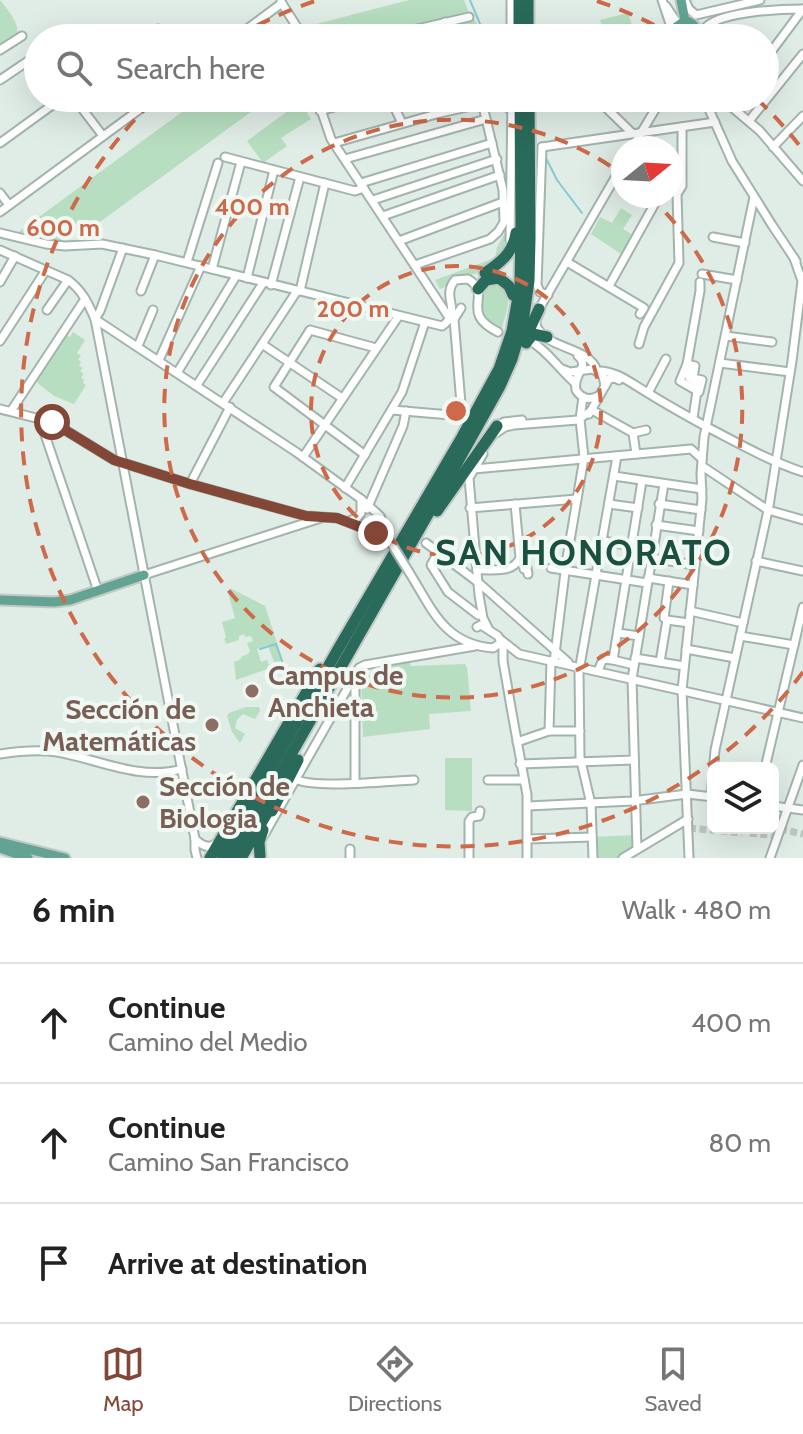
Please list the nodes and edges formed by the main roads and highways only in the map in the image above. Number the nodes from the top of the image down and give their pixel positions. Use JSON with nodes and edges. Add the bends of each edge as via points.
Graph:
{"nodes":[{"id":1,"x":519,"y":0,"type":"edge"},
{"id":2,"x":528,"y":0,"type":"edge"},
{"id":3,"x":683,"y":0,"type":"edge"},
{"id":4,"x":519,"y":24,"type":"edge"},
{"id":5,"x":528,"y":24,"type":"edge"},
{"id":6,"x":682,"y":24,"type":"edge"},
{"id":7,"x":520,"y":112,"type":"edge"},
{"id":8,"x":529,"y":112,"type":"edge"},
{"id":9,"x":521,"y":188,"type":"junction"},
{"id":10,"x":516,"y":233,"type":"junction"},
{"id":11,"x":485,"y":273,"type":"road end"},
{"id":12,"x":475,"y":284,"type":"road end"},
{"id":13,"x":513,"y":295,"type":"junction"},
{"id":14,"x":539,"y":309,"type":"road end"},
{"id":15,"x":547,"y":337,"type":"road end"},
{"id":16,"x":525,"y":345,"type":"junction"},
{"id":17,"x":497,"y":426,"type":"road end"},
{"id":18,"x":462,"y":437,"type":"junction"},
{"id":19,"x":456,"y":465,"type":"junction"},
{"id":20,"x":413,"y":538,"type":"junction"},
{"id":21,"x":144,"y":575,"type":"road end"},
{"id":22,"x":0,"y":600,"type":"edge"},
{"id":23,"x":337,"y":651,"type":"junction"},
{"id":24,"x":324,"y":696,"type":"junction"},
{"id":25,"x":298,"y":760,"type":"junction"},
{"id":26,"x":0,"y":842,"type":"edge"},
{"id":27,"x":0,"y":848,"type":"edge"},
{"id":28,"x":227,"y":856,"type":"edge"},
{"id":29,"x":260,"y":857,"type":"edge"},
{"id":30,"x":28,"y":858,"type":"edge"},
{"id":31,"x":65,"y":858,"type":"edge"},
{"id":32,"x":210,"y":858,"type":"edge"},
{"id":33,"x":241,"y":858,"type":"edge"}],
"edges":[{"from":1,"to":4,"type":"highway"},
{"from":2,"to":5,"type":"highway"},
{"from":3,"to":6,"type":"main road"},
{"from":7,"to":9,"type":"highway"},
{"from":8,"to":19,"type":"highway","via":[[526,310],[500,386]]},
{"from":9,"to":10,"type":"highway"},
{"from":9,"to":18,"type":"highway","via":[[520,277],[512,331],[499,369]]},
{"from":10,"to":11,"type":"highway","via":[[508,255]]},
{"from":10,"to":13,"type":"highway"},
{"from":12,"to":13,"type":"highway","via":[[499,278]]},
{"from":13,"to":18,"type":"highway","via":[[499,354]]},
{"from":14,"to":16,"type":"highway"},
{"from":15,"to":16,"type":"highway","via":[[530,335]]},
{"from":16,"to":19,"type":"highway","via":[[492,415]]},
{"from":17,"to":20,"type":"highway"},
{"from":18,"to":23,"type":"highway"},
{"from":19,"to":20,"type":"highway"},
{"from":20,"to":24,"type":"highway"},
{"from":21,"to":22,"type":"main road","via":[[78,598]]},
{"from":23,"to":28,"type":"highway"},
{"from":23,"to":32,"type":"highway","via":[[309,686]]},
{"from":24,"to":25,"type":"highway","via":[[326,703]]},
{"from":24,"to":28,"type":"highway"},
{"from":25,"to":29,"type":"highway","via":[[260,837]]},
{"from":25,"to":33,"type":"highway"},
{"from":26,"to":31,"type":"main road"},
{"from":27,"to":30,"type":"main road"}]}
